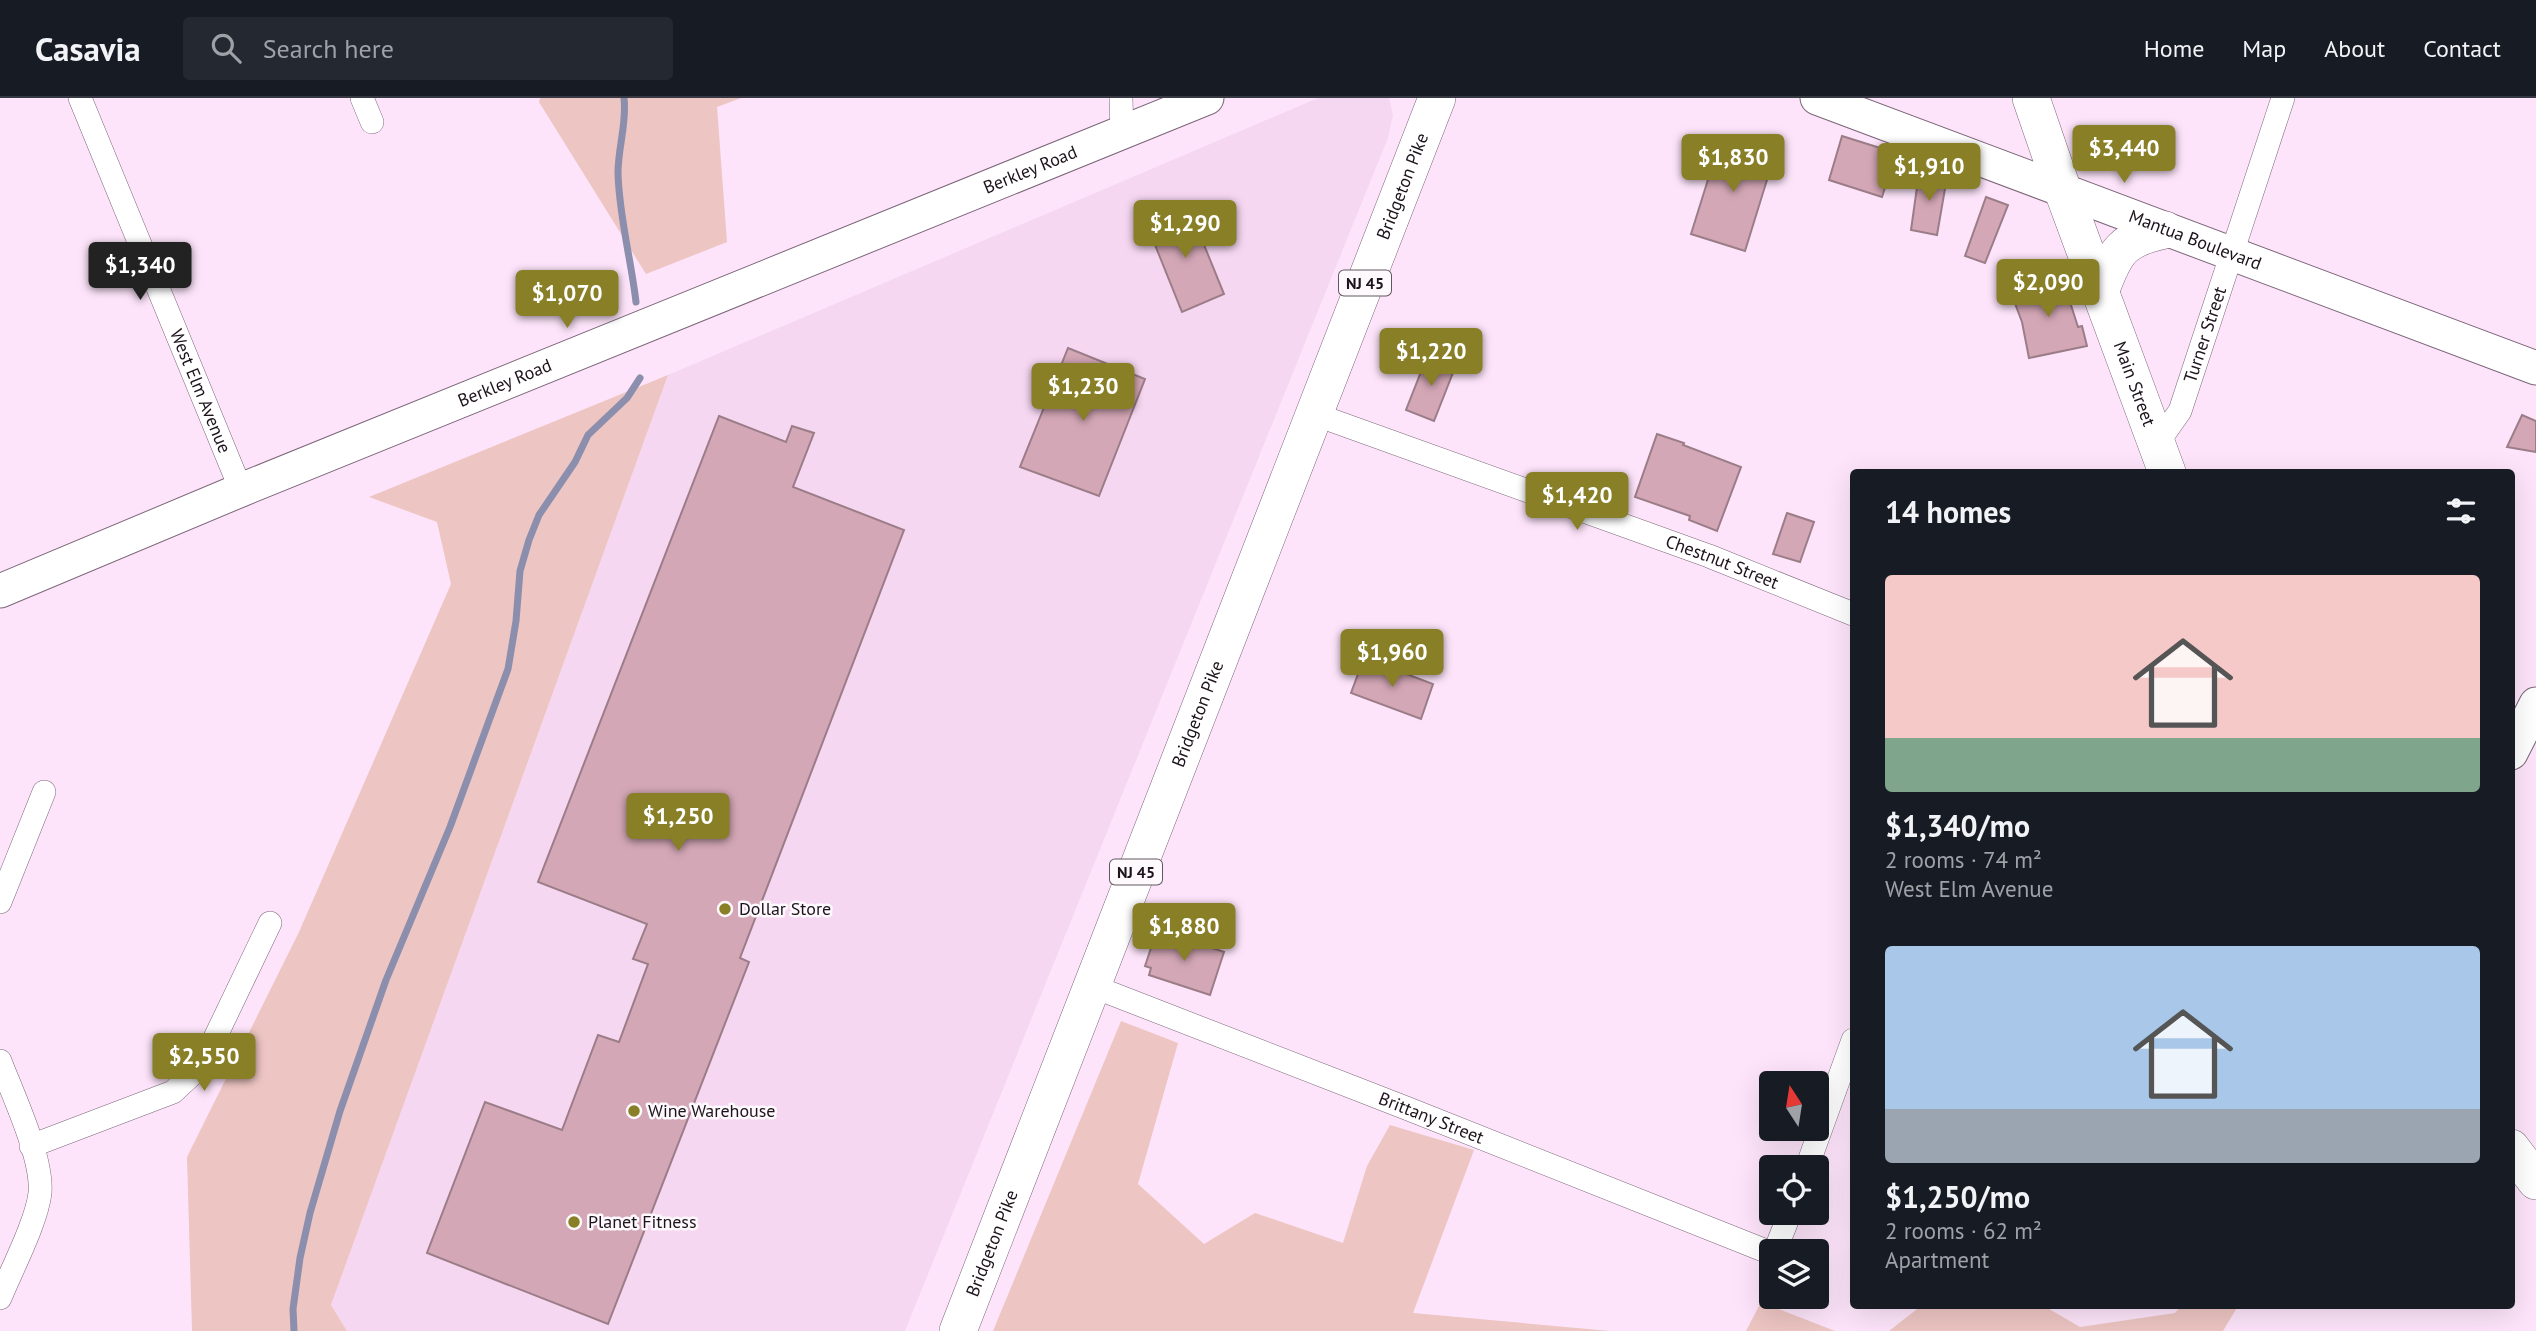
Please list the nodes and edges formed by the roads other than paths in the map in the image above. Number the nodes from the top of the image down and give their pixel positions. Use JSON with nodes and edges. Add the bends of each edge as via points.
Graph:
{"nodes":[{"id":1,"x":80,"y":98,"type":"edge"},
{"id":2,"x":362,"y":98,"type":"edge"},
{"id":3,"x":1121,"y":98,"type":"edge"},
{"id":4,"x":1207,"y":98,"type":"edge"},
{"id":5,"x":1415,"y":98,"type":"edge"},
{"id":6,"x":1437,"y":98,"type":"edge"},
{"id":7,"x":1817,"y":98,"type":"edge"},
{"id":8,"x":2031,"y":98,"type":"edge"},
{"id":9,"x":2283,"y":98,"type":"edge"},
{"id":10,"x":372,"y":122,"type":"dead end"},
{"id":11,"x":1122,"y":134,"type":"junction"},
{"id":12,"x":1415,"y":152,"type":"junction"},
{"id":13,"x":2063,"y":191,"type":"junction"},
{"id":14,"x":2165,"y":230,"type":"junction"},
{"id":15,"x":2232,"y":255,"type":"junction"},
{"id":16,"x":2101,"y":290,"type":"junction"},
{"id":17,"x":2536,"y":368,"type":"edge"},
{"id":18,"x":1314,"y":414,"type":"junction"},
{"id":19,"x":2162,"y":459,"type":"edge"},
{"id":20,"x":241,"y":489,"type":"junction"},
{"id":21,"x":2,"y":585,"type":"edge"},
{"id":22,"x":1850,"y":613,"type":"edge"},
{"id":23,"x":2536,"y":704,"type":"edge"},
{"id":24,"x":2515,"y":745,"type":"edge"},
{"id":25,"x":44,"y":792,"type":"dead end"},
{"id":26,"x":0,"y":902,"type":"edge"},
{"id":27,"x":270,"y":923,"type":"dead end"},
{"id":28,"x":1092,"y":986,"type":"junction"},
{"id":29,"x":1850,"y":1048,"type":"edge"},
{"id":30,"x":0,"y":1060,"type":"edge"},
{"id":31,"x":31,"y":1146,"type":"junction"},
{"id":32,"x":1811,"y":1155,"type":"edge"},
{"id":33,"x":1759,"y":1246,"type":"edge"},
{"id":34,"x":0,"y":1298,"type":"edge"},
{"id":35,"x":958,"y":1331,"type":"edge"}],
"edges":[{"from":1,"to":20,"type":"street","name":"West Elm Avenue"},
{"from":2,"to":10,"type":"street"},
{"from":3,"to":11,"type":"street"},
{"from":4,"to":11,"type":"street","name":"Berkley Road"},
{"from":5,"to":12,"type":"street"},
{"from":6,"to":12,"type":"main road","name":"Bridgeton Pike","number":"NJ 45"},
{"from":7,"to":13,"type":"street","name":"Mantua Boulevard"},
{"from":8,"to":13,"type":"main road","name":"Main Street"},
{"from":9,"to":15,"type":"street","name":"Turner Street"},
{"from":11,"to":20,"type":"street","name":"Berkley Road"},
{"from":12,"to":18,"type":"main road","name":"Bridgeton Pike","number":"NJ 45"},
{"from":13,"to":14,"type":"street","name":"Mantua Boulevard"},
{"from":13,"to":16,"type":"main road","name":"Main Street"},
{"from":14,"to":15,"type":"street","name":"Mantua Boulevard"},
{"from":14,"to":16,"type":"main road","via":[[2139,236],[2122,248],[2110,264]]},
{"from":15,"to":17,"type":"street","name":"Mantua Boulevard"},
{"from":15,"to":19,"type":"street","name":"Turner Street"},
{"from":16,"to":19,"type":"main road","name":"Main Street"},
{"from":18,"to":22,"type":"street","name":"Chestnut Street","via":[[1709,556]]},
{"from":18,"to":28,"type":"main road","name":"Bridgeton Pike","number":"NJ 45"},
{"from":20,"to":21,"type":"street","name":"Berkley Road"},
{"from":23,"to":24,"type":"street"},
{"from":25,"to":26,"type":"street"},
{"from":27,"to":31,"type":"street","via":[[202,1065],[183,1083],[173,1092]]},
{"from":28,"to":33,"type":"street","name":"Brittany Street"},
{"from":28,"to":35,"type":"main road","name":"Bridgeton Pike","number":"NJ 45"},
{"from":29,"to":32,"type":"street"},
{"from":30,"to":31,"type":"street"},
{"from":31,"to":34,"type":"street","via":[[40,1193]]}]}
